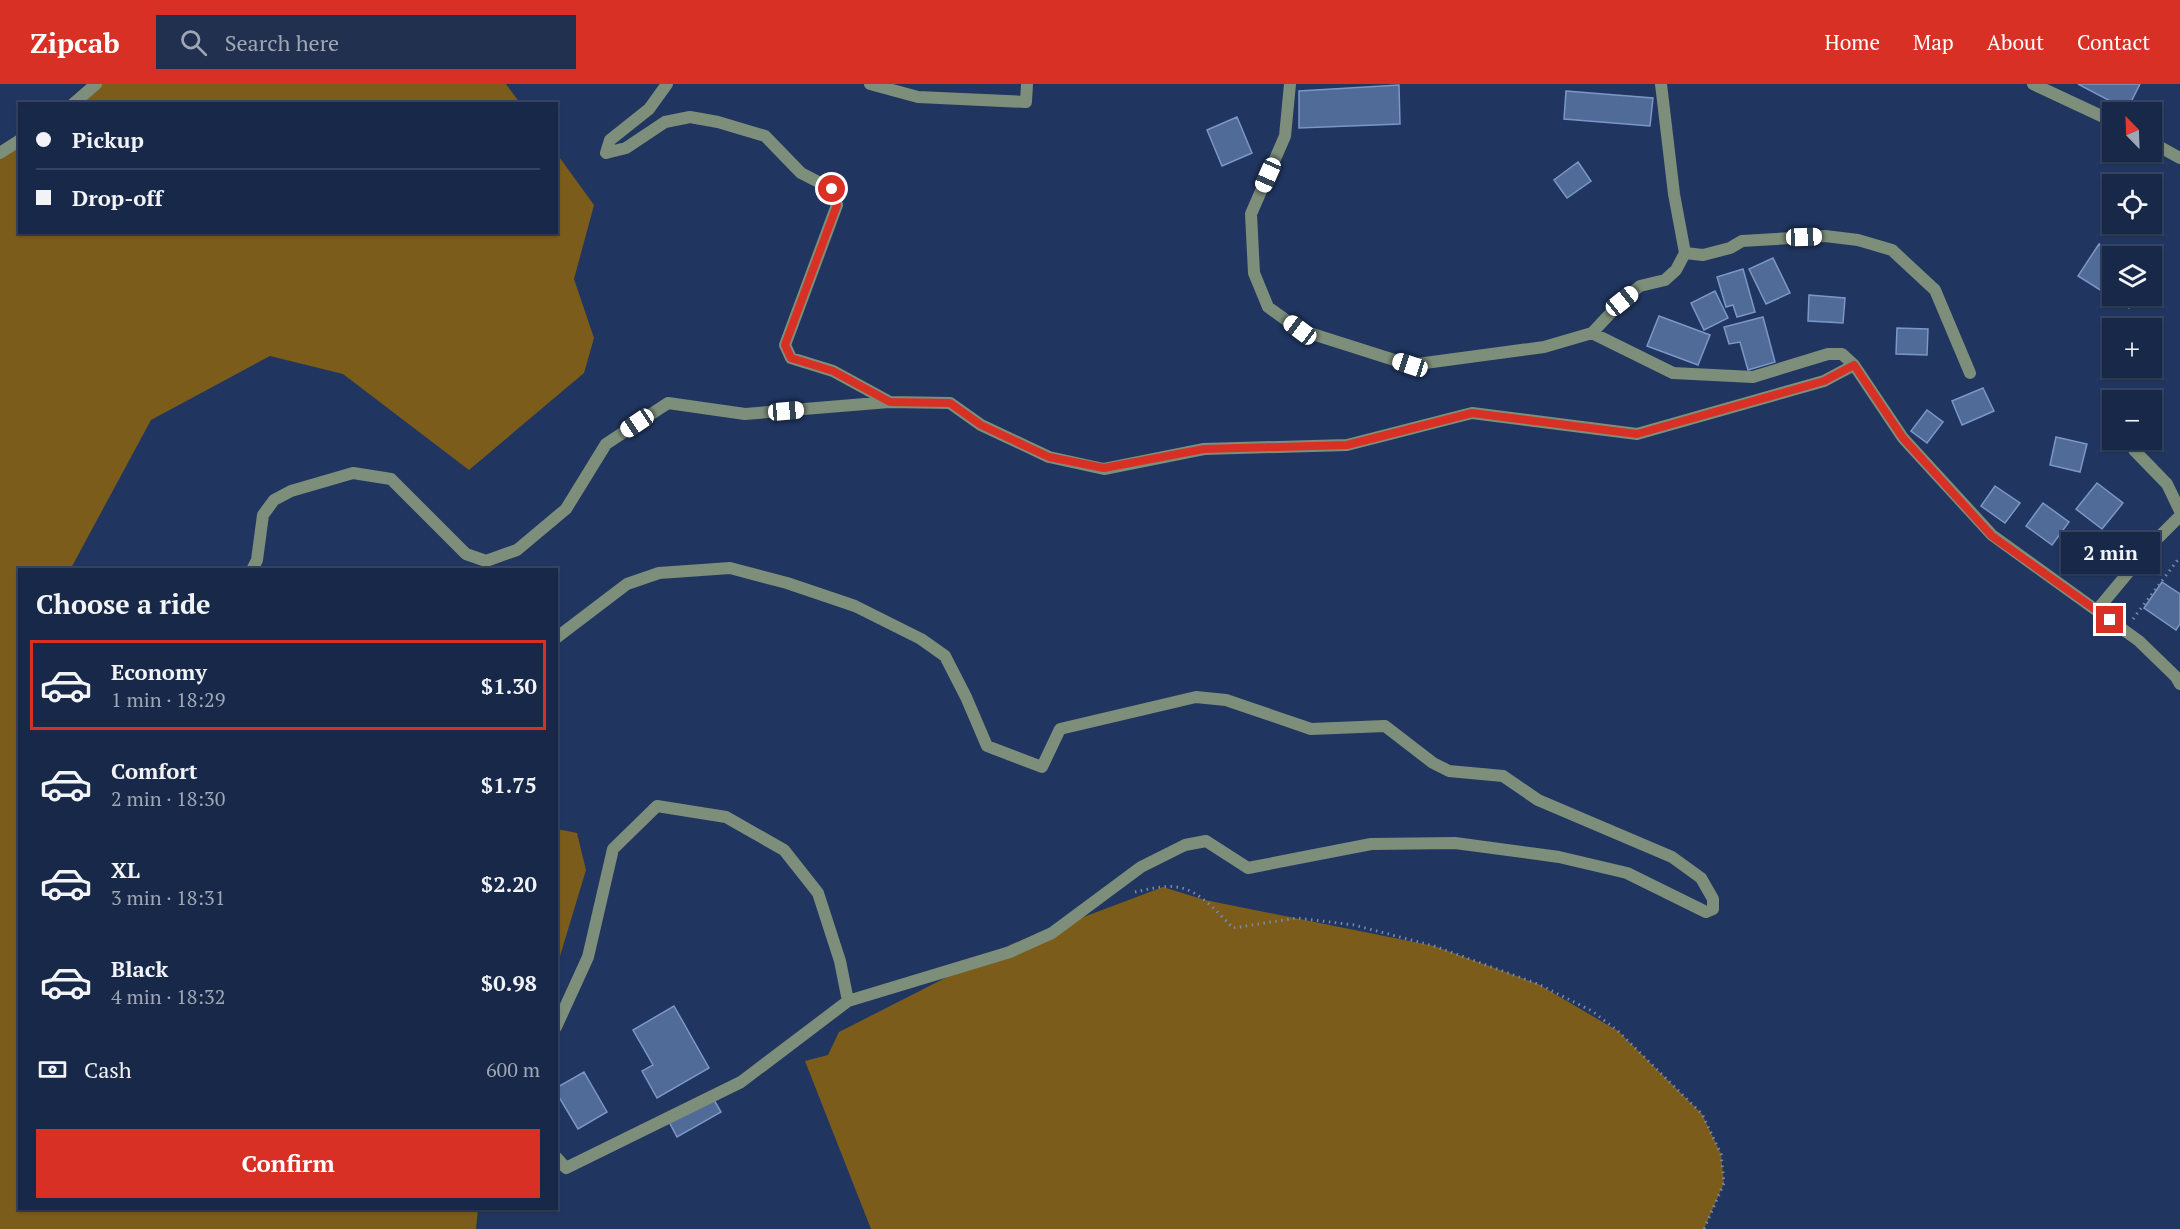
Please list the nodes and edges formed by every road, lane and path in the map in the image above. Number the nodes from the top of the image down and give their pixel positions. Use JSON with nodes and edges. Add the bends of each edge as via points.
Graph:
{"nodes":[{"id":1,"x":96,"y":84,"type":"edge"},
{"id":2,"x":668,"y":84,"type":"edge"},
{"id":3,"x":870,"y":84,"type":"edge"},
{"id":4,"x":1027,"y":84,"type":"edge"},
{"id":5,"x":1290,"y":84,"type":"edge"},
{"id":6,"x":1661,"y":84,"type":"edge"},
{"id":7,"x":2033,"y":84,"type":"edge"},
{"id":8,"x":75,"y":102,"type":"edge"},
{"id":9,"x":2102,"y":116,"type":"edge"},
{"id":10,"x":18,"y":141,"type":"edge"},
{"id":11,"x":2162,"y":148,"type":"edge"},
{"id":12,"x":0,"y":153,"type":"edge"},
{"id":13,"x":2180,"y":158,"type":"edge"},
{"id":14,"x":1685,"y":253,"type":"junction"},
{"id":15,"x":1592,"y":333,"type":"junction"},
{"id":16,"x":1854,"y":365,"type":"junction"},
{"id":17,"x":1970,"y":373,"type":"dead end"},
{"id":18,"x":890,"y":402,"type":"junction"},
{"id":19,"x":2134,"y":450,"type":"dead end"},
{"id":20,"x":2180,"y":511,"type":"edge"},
{"id":21,"x":2180,"y":516,"type":"edge"},
{"id":22,"x":2180,"y":557,"type":"edge"},
{"id":23,"x":253,"y":568,"type":"edge"},
{"id":24,"x":2097,"y":610,"type":"junction"},
{"id":25,"x":2124,"y":630,"type":"junction"},
{"id":26,"x":558,"y":636,"type":"edge"},
{"id":27,"x":2180,"y":684,"type":"edge"},
{"id":28,"x":1132,"y":892,"type":"dead end"},
{"id":29,"x":848,"y":1002,"type":"junction"},
{"id":30,"x":558,"y":1023,"type":"edge"},
{"id":31,"x":558,"y":1159,"type":"edge"},
{"id":32,"x":1704,"y":1229,"type":"edge"}],
"edges":[{"from":1,"to":8,"type":"street"},
{"from":2,"to":18,"type":"street","via":[[649,109],[610,140],[606,153],[626,148],[665,122],[690,117],[765,136],[801,173],[832,189],[837,205],[785,345],[791,358],[833,371]]},
{"from":3,"to":4,"type":"street","via":[[918,97],[1026,102]]},
{"from":5,"to":15,"type":"street","via":[[1285,136],[1251,214],[1254,273],[1268,307],[1300,330],[1410,365],[1544,347]]},
{"from":6,"to":14,"type":"street"},
{"from":7,"to":9,"type":"street"},
{"from":10,"to":12,"type":"street"},
{"from":11,"to":13,"type":"street"},
{"from":14,"to":15,"type":"street","via":[[1665,280],[1640,286]]},
{"from":14,"to":17,"type":"street","via":[[1703,255],[1742,241],[1825,236],[1892,250],[1935,290]]},
{"from":15,"to":16,"type":"street","via":[[1673,373],[1753,377],[1828,354],[1842,354]]},
{"from":16,"to":18,"type":"street","via":[[1824,381],[1637,434],[1472,413],[1347,445],[1204,449],[1104,468],[1049,457],[981,425],[950,403]]},
{"from":16,"to":24,"type":"street","via":[[1903,438],[1992,536]]},
{"from":18,"to":23,"type":"street","via":[[745,414],[668,403],[606,444],[566,509],[547,527],[517,550],[486,561],[466,554],[391,479],[353,473],[291,490],[273,500],[263,515]]},
{"from":19,"to":20,"type":"street","via":[[2166,484]]},
{"from":21,"to":24,"type":"street"},
{"from":22,"to":25,"type":"path"},
{"from":24,"to":25,"type":"street"},
{"from":25,"to":27,"type":"street"},
{"from":26,"to":29,"type":"street","via":[[627,584],[658,573],[730,568],[855,606],[921,639],[945,656],[987,746],[1042,767],[1060,729],[1196,697],[1226,700],[1311,729],[1385,726],[1449,771],[1503,776],[1538,800],[1672,857],[1701,878],[1713,898],[1713,909],[1706,912],[1627,873],[1559,857],[1455,843],[1371,844],[1248,868],[1206,841],[1185,845],[1141,867],[1052,933],[1010,952]]},
{"from":28,"to":32,"type":"path","via":[[1182,888],[1205,900],[1233,928],[1297,918],[1354,925],[1412,940],[1538,984],[1592,1011],[1618,1031],[1702,1114],[1721,1154],[1724,1183]]},
{"from":29,"to":30,"type":"street","via":[[840,961],[818,893],[784,850],[726,817],[657,806],[613,849],[588,957]]},
{"from":29,"to":31,"type":"street","via":[[741,1082],[566,1167]]}]}
